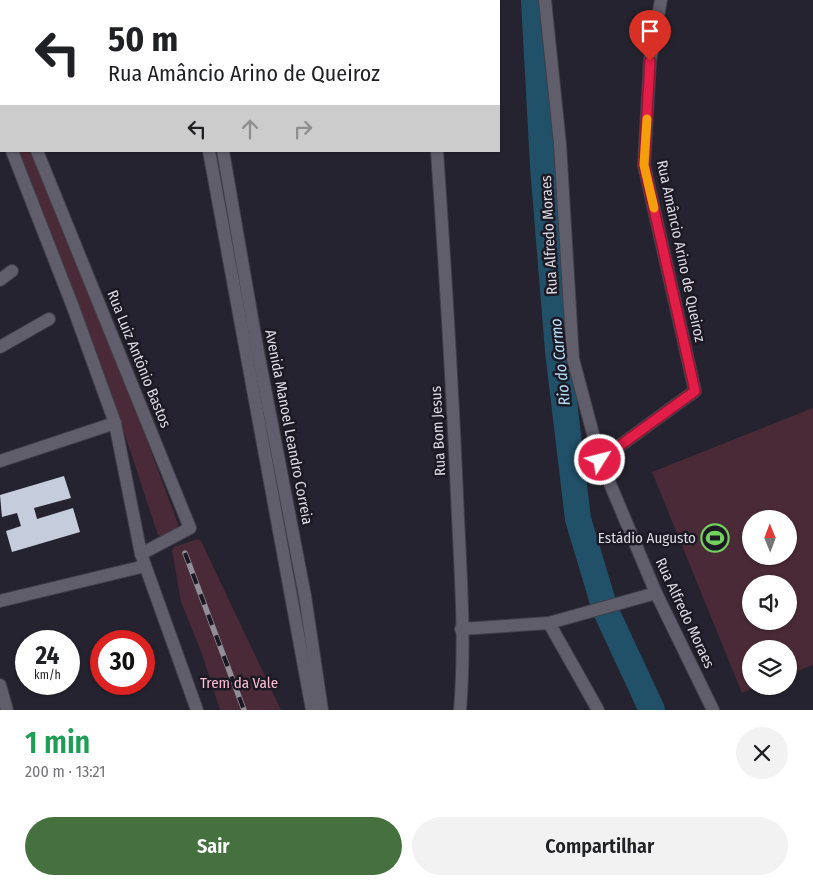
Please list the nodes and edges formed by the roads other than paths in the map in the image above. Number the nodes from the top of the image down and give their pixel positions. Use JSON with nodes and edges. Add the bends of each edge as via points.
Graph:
{"nodes":[{"id":1,"x":545,"y":0,"type":"edge"},
{"id":2,"x":660,"y":0,"type":"edge"},
{"id":3,"x":12,"y":152,"type":"edge"},
{"id":4,"x":37,"y":152,"type":"edge"},
{"id":5,"x":209,"y":152,"type":"edge"},
{"id":6,"x":222,"y":152,"type":"edge"},
{"id":7,"x":437,"y":152,"type":"edge"},
{"id":8,"x":12,"y":272,"type":"dead end"},
{"id":9,"x":0,"y":280,"type":"edge"},
{"id":10,"x":49,"y":319,"type":"dead end"},
{"id":11,"x":0,"y":347,"type":"edge"},
{"id":12,"x":115,"y":423,"type":"junction"},
{"id":13,"x":600,"y":460,"type":"junction"},
{"id":14,"x":0,"y":461,"type":"edge"},
{"id":15,"x":143,"y":560,"type":"junction"},
{"id":16,"x":656,"y":593,"type":"junction"},
{"id":17,"x":0,"y":601,"type":"edge"},
{"id":18,"x":549,"y":623,"type":"junction"},
{"id":19,"x":461,"y":629,"type":"junction"},
{"id":20,"x":0,"y":685,"type":"edge"},
{"id":21,"x":7,"y":710,"type":"edge"},
{"id":22,"x":196,"y":710,"type":"edge"},
{"id":23,"x":312,"y":710,"type":"edge"},
{"id":24,"x":322,"y":710,"type":"edge"},
{"id":25,"x":460,"y":710,"type":"edge"},
{"id":26,"x":598,"y":710,"type":"edge"},
{"id":27,"x":713,"y":710,"type":"edge"}],
"edges":[{"from":1,"to":13,"type":"street","name":"Rua Alfredo Moraes","via":[[560,144],[573,359]]},
{"from":2,"to":13,"type":"street","name":"Rua Amâncio Arino de Queiroz","via":[[650,61],[644,165],[695,391]]},
{"from":3,"to":12,"type":"street"},
{"from":4,"to":15,"type":"street","name":"Rua Luiz Antônio Bastos","via":[[190,528]]},
{"from":5,"to":23,"type":"street"},
{"from":6,"to":24,"type":"street","name":"Avenida Manoel Leandro Correia","via":[[256,347],[305,596]]},
{"from":7,"to":19,"type":"street","name":"Rua Bom Jesus","via":[[451,353]]},
{"from":8,"to":9,"type":"street"},
{"from":10,"to":11,"type":"street"},
{"from":12,"to":14,"type":"street"},
{"from":12,"to":15,"type":"street"},
{"from":13,"to":16,"type":"street","name":"Rua Alfredo Moraes"},
{"from":15,"to":17,"type":"street"},
{"from":15,"to":22,"type":"street"},
{"from":16,"to":18,"type":"street"},
{"from":16,"to":27,"type":"street","name":"Rua Alfredo Moraes"},
{"from":18,"to":19,"type":"street"},
{"from":18,"to":26,"type":"street"},
{"from":19,"to":25,"type":"street","name":"Rua Bom Jesus"},
{"from":20,"to":21,"type":"street"}]}
